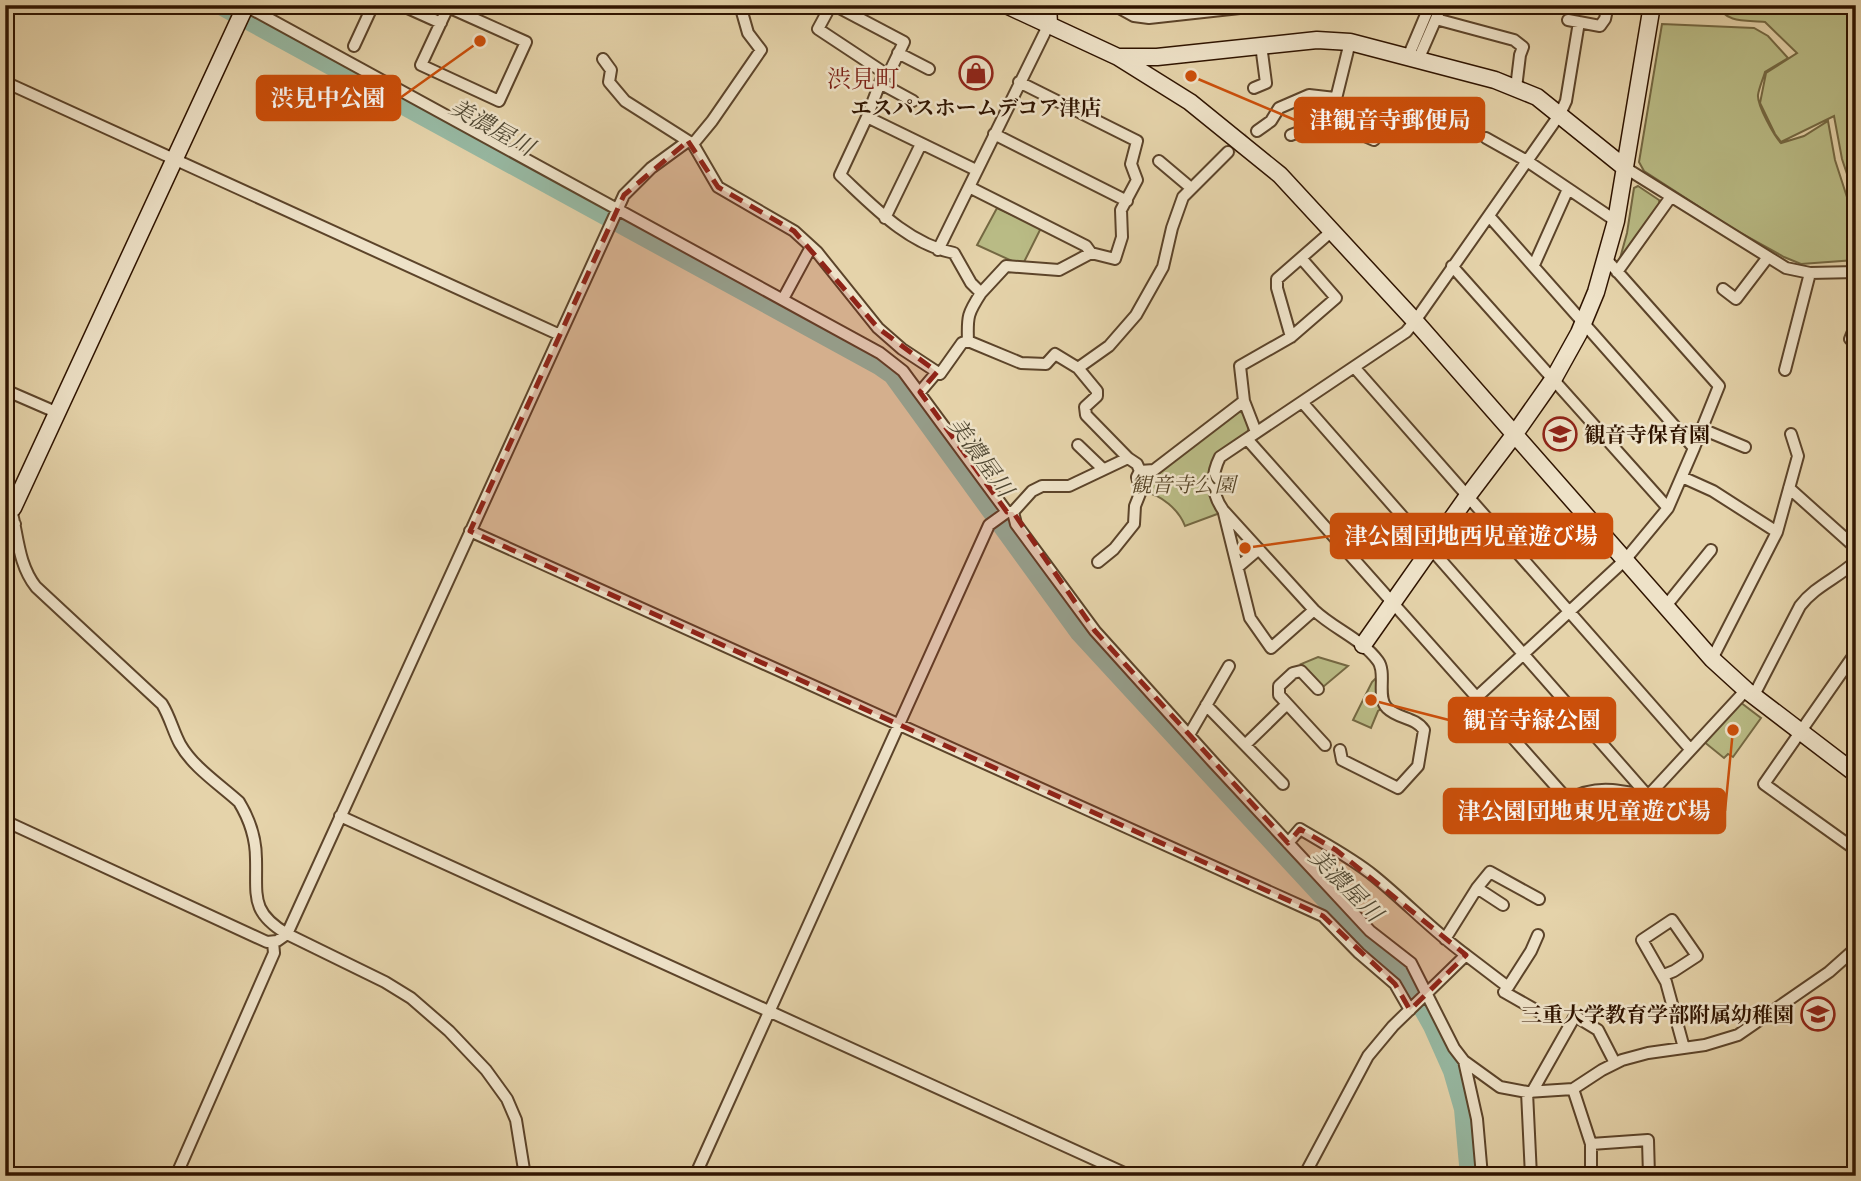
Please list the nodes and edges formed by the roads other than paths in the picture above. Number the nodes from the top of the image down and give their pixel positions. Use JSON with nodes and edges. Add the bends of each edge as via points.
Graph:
{"nodes":[{"id":1,"x":246,"y":5,"type":"edge"},
{"id":2,"x":373,"y":5,"type":"edge"},
{"id":3,"x":401,"y":5,"type":"edge"},
{"id":4,"x":740,"y":5,"type":"edge"},
{"id":5,"x":833,"y":5,"type":"edge"},
{"id":6,"x":1006,"y":5,"type":"edge"},
{"id":7,"x":1048,"y":5,"type":"edge"},
{"id":8,"x":1114,"y":5,"type":"edge"},
{"id":9,"x":1267,"y":5,"type":"edge"},
{"id":10,"x":1430,"y":5,"type":"edge"},
{"id":11,"x":1442,"y":5,"type":"edge"},
{"id":12,"x":1608,"y":5,"type":"edge"},
{"id":13,"x":1651,"y":5,"type":"edge"},
{"id":14,"x":449,"y":6,"type":"edge"},
{"id":15,"x":1436,"y":19,"type":"junction"},
{"id":16,"x":441,"y":23,"type":"junction"},
{"id":17,"x":1049,"y":24,"type":"junction"},
{"id":18,"x":1350,"y":42,"type":"junction"},
{"id":19,"x":1261,"y":45,"type":"junction"},
{"id":20,"x":354,"y":46,"type":"dead end"},
{"id":21,"x":898,"y":53,"type":"junction"},
{"id":22,"x":1118,"y":57,"type":"junction"},
{"id":23,"x":1413,"y":58,"type":"junction"},
{"id":24,"x":603,"y":59,"type":"dead end"},
{"id":25,"x":929,"y":69,"type":"dead end"},
{"id":26,"x":881,"y":79,"type":"junction"},
{"id":27,"x":5,"y":82,"type":"edge"},
{"id":28,"x":1019,"y":82,"type":"junction"},
{"id":29,"x":1254,"y":88,"type":"dead end"},
{"id":30,"x":1516,"y":88,"type":"junction"},
{"id":31,"x":1335,"y":98,"type":"junction"},
{"id":32,"x":913,"y":101,"type":"dead end"},
{"id":33,"x":1560,"y":114,"type":"junction"},
{"id":34,"x":867,"y":117,"type":"junction"},
{"id":35,"x":1329,"y":127,"type":"junction"},
{"id":36,"x":1257,"y":131,"type":"tunnel mouth"},
{"id":37,"x":994,"y":134,"type":"junction"},
{"id":38,"x":1291,"y":135,"type":"dead end"},
{"id":39,"x":1486,"y":138,"type":"dead end"},
{"id":40,"x":1374,"y":139,"type":"dead end"},
{"id":41,"x":690,"y":142,"type":"junction"},
{"id":42,"x":921,"y":144,"type":"junction"},
{"id":43,"x":1228,"y":152,"type":"tunnel mouth"},
{"id":44,"x":175,"y":159,"type":"junction"},
{"id":45,"x":1527,"y":160,"type":"junction"},
{"id":46,"x":1159,"y":161,"type":"dead end"},
{"id":47,"x":1624,"y":167,"type":"junction"},
{"id":48,"x":976,"y":170,"type":"junction"},
{"id":49,"x":969,"y":187,"type":"junction"},
{"id":50,"x":1191,"y":188,"type":"junction"},
{"id":51,"x":1568,"y":189,"type":"junction"},
{"id":52,"x":1670,"y":198,"type":"junction"},
{"id":53,"x":1127,"y":201,"type":"junction"},
{"id":54,"x":617,"y":210,"type":"junction"},
{"id":55,"x":1489,"y":216,"type":"junction"},
{"id":56,"x":885,"y":218,"type":"junction"},
{"id":57,"x":1616,"y":221,"type":"junction"},
{"id":58,"x":1333,"y":230,"type":"junction"},
{"id":59,"x":811,"y":247,"type":"junction"},
{"id":60,"x":938,"y":250,"type":"junction"},
{"id":61,"x":1091,"y":253,"type":"junction"},
{"id":62,"x":1768,"y":257,"type":"junction"},
{"id":63,"x":1301,"y":258,"type":"junction"},
{"id":64,"x":1534,"y":265,"type":"junction"},
{"id":65,"x":1452,"y":266,"type":"junction"},
{"id":66,"x":1612,"y":266,"type":"junction"},
{"id":67,"x":1856,"y":272,"type":"edge"},
{"id":68,"x":1810,"y":273,"type":"junction"},
{"id":69,"x":1723,"y":289,"type":"dead end"},
{"id":70,"x":981,"y":293,"type":"junction"},
{"id":71,"x":783,"y":299,"type":"junction"},
{"id":72,"x":1415,"y":321,"type":"junction"},
{"id":73,"x":1583,"y":322,"type":"junction"},
{"id":74,"x":1856,"y":324,"type":"edge"},
{"id":75,"x":560,"y":334,"type":"junction"},
{"id":76,"x":1291,"y":337,"type":"junction"},
{"id":77,"x":1850,"y":339,"type":"dead end"},
{"id":78,"x":968,"y":341,"type":"junction"},
{"id":79,"x":1354,"y":367,"type":"junction"},
{"id":80,"x":1078,"y":368,"type":"junction"},
{"id":81,"x":1785,"y":370,"type":"dead end"},
{"id":82,"x":937,"y":372,"type":"junction"},
{"id":83,"x":1554,"y":378,"type":"junction"},
{"id":84,"x":5,"y":390,"type":"edge"},
{"id":85,"x":920,"y":392,"type":"junction"},
{"id":86,"x":1244,"y":401,"type":"junction"},
{"id":87,"x":1302,"y":402,"type":"junction"},
{"id":88,"x":58,"y":413,"type":"junction"},
{"id":89,"x":1702,"y":429,"type":"junction"},
{"id":90,"x":1791,"y":434,"type":"dead end"},
{"id":91,"x":1252,"y":436,"type":"junction"},
{"id":92,"x":1514,"y":436,"type":"junction"},
{"id":93,"x":1078,"y":445,"type":"dead end"},
{"id":94,"x":1745,"y":447,"type":"dead end"},
{"id":95,"x":1694,"y":448,"type":"junction"},
{"id":96,"x":1128,"y":458,"type":"junction"},
{"id":97,"x":1103,"y":469,"type":"junction"},
{"id":98,"x":1140,"y":471,"type":"junction"},
{"id":99,"x":1682,"y":477,"type":"junction"},
{"id":100,"x":1789,"y":488,"type":"junction"},
{"id":101,"x":5,"y":491,"type":"edge"},
{"id":102,"x":1467,"y":497,"type":"junction"},
{"id":103,"x":1668,"y":508,"type":"junction"},
{"id":104,"x":1223,"y":510,"type":"junction"},
{"id":105,"x":1010,"y":512,"type":"junction"},
{"id":106,"x":14,"y":516,"type":"junction"},
{"id":107,"x":1132,"y":526,"type":"junction"},
{"id":108,"x":470,"y":531,"type":"junction"},
{"id":109,"x":1145,"y":532,"type":"dead end"},
{"id":110,"x":1777,"y":532,"type":"junction"},
{"id":111,"x":5,"y":539,"type":"edge"},
{"id":112,"x":1856,"y":548,"type":"edge"},
{"id":113,"x":1259,"y":549,"type":"junction"},
{"id":114,"x":1432,"y":549,"type":"junction"},
{"id":115,"x":1711,"y":550,"type":"dead end"},
{"id":116,"x":1625,"y":560,"type":"junction"},
{"id":117,"x":1856,"y":561,"type":"edge"},
{"id":118,"x":1098,"y":562,"type":"dead end"},
{"id":119,"x":1238,"y":567,"type":"junction"},
{"id":120,"x":1394,"y":603,"type":"junction"},
{"id":121,"x":1665,"y":607,"type":"junction"},
{"id":122,"x":1314,"y":610,"type":"junction"},
{"id":123,"x":1569,"y":612,"type":"junction"},
{"id":124,"x":1363,"y":645,"type":"junction"},
{"id":125,"x":1856,"y":652,"type":"edge"},
{"id":126,"x":1524,"y":654,"type":"junction"},
{"id":127,"x":1712,"y":659,"type":"junction"},
{"id":128,"x":1229,"y":666,"type":"dead end"},
{"id":129,"x":1318,"y":689,"type":"dead end"},
{"id":130,"x":1750,"y":693,"type":"junction"},
{"id":131,"x":1477,"y":697,"type":"junction"},
{"id":132,"x":1287,"y":704,"type":"junction"},
{"id":133,"x":1206,"y":705,"type":"junction"},
{"id":134,"x":899,"y":725,"type":"junction"},
{"id":135,"x":1798,"y":732,"type":"junction"},
{"id":136,"x":1189,"y":735,"type":"junction"},
{"id":137,"x":1245,"y":745,"type":"junction"},
{"id":138,"x":1325,"y":745,"type":"dead end"},
{"id":139,"x":1340,"y":750,"type":"dead end"},
{"id":140,"x":1690,"y":750,"type":"junction"},
{"id":141,"x":1855,"y":772,"type":"edge"},
{"id":142,"x":1283,"y":784,"type":"dead end"},
{"id":143,"x":1648,"y":796,"type":"junction"},
{"id":144,"x":340,"y":816,"type":"junction"},
{"id":145,"x":5,"y":821,"type":"edge"},
{"id":146,"x":1288,"y":843,"type":"junction"},
{"id":147,"x":1856,"y":850,"type":"edge"},
{"id":148,"x":1477,"y":888,"type":"junction"},
{"id":149,"x":1539,"y":899,"type":"dead end"},
{"id":150,"x":1503,"y":905,"type":"dead end"},
{"id":151,"x":287,"y":934,"type":"junction"},
{"id":152,"x":1538,"y":935,"type":"dead end"},
{"id":153,"x":1445,"y":939,"type":"junction"},
{"id":154,"x":273,"y":943,"type":"junction"},
{"id":155,"x":1856,"y":948,"type":"edge"},
{"id":156,"x":1466,"y":955,"type":"junction"},
{"id":157,"x":1664,"y":975,"type":"junction"},
{"id":158,"x":1508,"y":987,"type":"junction"},
{"id":159,"x":1428,"y":993,"type":"junction"},
{"id":160,"x":1410,"y":1010,"type":"junction"},
{"id":161,"x":770,"y":1012,"type":"junction"},
{"id":162,"x":1543,"y":1014,"type":"dead end"},
{"id":163,"x":1684,"y":1048,"type":"junction"},
{"id":164,"x":1464,"y":1061,"type":"junction"},
{"id":165,"x":1615,"y":1063,"type":"junction"},
{"id":166,"x":1573,"y":1089,"type":"junction"},
{"id":167,"x":1529,"y":1092,"type":"junction"},
{"id":168,"x":1591,"y":1144,"type":"junction"},
{"id":169,"x":5,"y":1172,"type":"edge"},
{"id":170,"x":14,"y":1176,"type":"edge"},
{"id":171,"x":176,"y":1176,"type":"edge"},
{"id":172,"x":525,"y":1176,"type":"edge"},
{"id":173,"x":695,"y":1176,"type":"edge"},
{"id":174,"x":1131,"y":1176,"type":"edge"},
{"id":175,"x":1304,"y":1176,"type":"edge"},
{"id":176,"x":1482,"y":1176,"type":"edge"},
{"id":177,"x":1531,"y":1176,"type":"edge"},
{"id":178,"x":1591,"y":1176,"type":"edge"},
{"id":179,"x":1649,"y":1176,"type":"edge"}],
"edges":[{"from":1,"to":44,"type":"street"},
{"from":1,"to":54,"type":"street"},
{"from":2,"to":20,"type":"street"},
{"from":3,"to":16,"type":"street"},
{"from":4,"to":41,"type":"street","via":[[748,33],[761,50],[712,121]]},
{"from":5,"to":21,"type":"street","via":[[904,42]]},
{"from":5,"to":26,"type":"street","via":[[818,30],[880,70]]},
{"from":6,"to":17,"type":"street"},
{"from":7,"to":17,"type":"street"},
{"from":8,"to":9,"type":"street","via":[[1149,18]]},
{"from":10,"to":23,"type":"street"},
{"from":11,"to":15,"type":"street"},
{"from":12,"to":33,"type":"street","via":[[1600,26],[1573,21],[1566,101]]},
{"from":13,"to":47,"type":"street"},
{"from":14,"to":16,"type":"street"},
{"from":14,"to":16,"type":"street","via":[[526,42],[499,100],[421,65]]},
{"from":15,"to":23,"type":"street"},
{"from":15,"to":30,"type":"street","via":[[1514,40],[1523,47]]},
{"from":17,"to":22,"type":"street"},
{"from":17,"to":28,"type":"street"},
{"from":18,"to":19,"type":"street"},
{"from":18,"to":23,"type":"street"},
{"from":18,"to":31,"type":"street"},
{"from":19,"to":22,"type":"street"},
{"from":19,"to":29,"type":"street","via":[[1266,83]]},
{"from":21,"to":25,"type":"street"},
{"from":21,"to":26,"type":"street"},
{"from":22,"to":58,"type":"street","via":[[1190,102],[1239,141]]},
{"from":23,"to":30,"type":"street"},
{"from":24,"to":41,"type":"street","via":[[611,70],[610,82],[625,101]]},
{"from":26,"to":32,"type":"street"},
{"from":26,"to":34,"type":"street"},
{"from":27,"to":44,"type":"street"},
{"from":28,"to":37,"type":"street"},
{"from":28,"to":53,"type":"street","via":[[1137,141],[1132,164],[1137,180]]},
{"from":30,"to":33,"type":"street"},
{"from":31,"to":35,"type":"street"},
{"from":31,"to":36,"type":"street","via":[[1309,95],[1279,107],[1271,121]]},
{"from":33,"to":45,"type":"street"},
{"from":33,"to":47,"type":"street"},
{"from":34,"to":42,"type":"street"},
{"from":34,"to":56,"type":"street","via":[[840,175]]},
{"from":35,"to":38,"type":"street"},
{"from":35,"to":40,"type":"street"},
{"from":37,"to":48,"type":"street"},
{"from":37,"to":53,"type":"street"},
{"from":39,"to":45,"type":"street"},
{"from":41,"to":54,"type":"street","via":[[651,168],[624,195]]},
{"from":41,"to":59,"type":"street","via":[[718,187],[794,231]]},
{"from":42,"to":48,"type":"street"},
{"from":42,"to":56,"type":"street"},
{"from":43,"to":50,"type":"street"},
{"from":44,"to":75,"type":"street"},
{"from":44,"to":88,"type":"street"},
{"from":45,"to":51,"type":"street"},
{"from":45,"to":55,"type":"street"},
{"from":46,"to":50,"type":"street"},
{"from":47,"to":52,"type":"street"},
{"from":47,"to":57,"type":"street"},
{"from":48,"to":49,"type":"street"},
{"from":49,"to":60,"type":"street"},
{"from":49,"to":61,"type":"street","via":[[1086,246]]},
{"from":50,"to":80,"type":"street","via":[[1179,207],[1163,267],[1136,315],[1109,346]]},
{"from":51,"to":57,"type":"street"},
{"from":51,"to":64,"type":"street"},
{"from":52,"to":62,"type":"street"},
{"from":52,"to":66,"type":"street"},
{"from":53,"to":61,"type":"street","via":[[1121,211],[1122,237],[1115,259]]},
{"from":54,"to":71,"type":"street"},
{"from":54,"to":75,"type":"street"},
{"from":55,"to":64,"type":"street"},
{"from":55,"to":65,"type":"street"},
{"from":56,"to":60,"type":"street"},
{"from":57,"to":66,"type":"street"},
{"from":58,"to":63,"type":"street"},
{"from":58,"to":72,"type":"street"},
{"from":59,"to":71,"type":"street"},
{"from":59,"to":82,"type":"street","via":[[878,328]]},
{"from":60,"to":70,"type":"street","via":[[954,253]]},
{"from":61,"to":70,"type":"street","via":[[1059,270],[1006,266]]},
{"from":62,"to":68,"type":"street","via":[[1786,268]]},
{"from":62,"to":69,"type":"street","via":[[1736,299]]},
{"from":63,"to":76,"type":"street","via":[[1277,279]]},
{"from":63,"to":76,"type":"street","via":[[1336,298]]},
{"from":64,"to":73,"type":"street"},
{"from":65,"to":72,"type":"street"},
{"from":65,"to":83,"type":"street"},
{"from":66,"to":73,"type":"street"},
{"from":66,"to":89,"type":"street","via":[[1718,386]]},
{"from":67,"to":68,"type":"street"},
{"from":68,"to":81,"type":"street"},
{"from":70,"to":78,"type":"street","via":[[969,310]]},
{"from":71,"to":85,"type":"street","via":[[880,353]]},
{"from":72,"to":79,"type":"street"},
{"from":72,"to":92,"type":"street"},
{"from":73,"to":83,"type":"street"},
{"from":73,"to":95,"type":"street"},
{"from":74,"to":77,"type":"street"},
{"from":75,"to":108,"type":"street"},
{"from":76,"to":86,"type":"street","via":[[1240,366]]},
{"from":78,"to":80,"type":"street","via":[[1024,364],[1046,364],[1055,354]]},
{"from":78,"to":82,"type":"street","via":[[940,374]]},
{"from":79,"to":87,"type":"street"},
{"from":79,"to":102,"type":"street"},
{"from":80,"to":96,"type":"street","via":[[1097,391],[1086,415]]},
{"from":82,"to":85,"type":"street"},
{"from":83,"to":92,"type":"street"},
{"from":83,"to":103,"type":"street"},
{"from":84,"to":88,"type":"street"},
{"from":85,"to":105,"type":"street"},
{"from":86,"to":91,"type":"street"},
{"from":86,"to":98,"type":"street","via":[[1154,470]]},
{"from":87,"to":91,"type":"street"},
{"from":87,"to":114,"type":"street"},
{"from":88,"to":106,"type":"street"},
{"from":89,"to":94,"type":"street"},
{"from":89,"to":95,"type":"street"},
{"from":90,"to":100,"type":"street","via":[[1798,456]]},
{"from":91,"to":104,"type":"street","via":[[1220,457],[1215,469],[1213,484]]},
{"from":91,"to":120,"type":"street"},
{"from":92,"to":102,"type":"street"},
{"from":92,"to":116,"type":"street"},
{"from":93,"to":97,"type":"street"},
{"from":95,"to":99,"type":"street"},
{"from":96,"to":97,"type":"street"},
{"from":96,"to":98,"type":"street"},
{"from":97,"to":105,"type":"street","via":[[1069,486],[1042,486]]},
{"from":98,"to":107,"type":"street","via":[[1141,491]]},
{"from":99,"to":103,"type":"street"},
{"from":99,"to":110,"type":"street"},
{"from":100,"to":110,"type":"street"},
{"from":100,"to":112,"type":"street"},
{"from":101,"to":106,"type":"street"},
{"from":102,"to":114,"type":"street"},
{"from":102,"to":123,"type":"street"},
{"from":103,"to":116,"type":"street"},
{"from":104,"to":113,"type":"street"},
{"from":104,"to":119,"type":"street"},
{"from":105,"to":134,"type":"street","via":[[989,525]]},
{"from":105,"to":136,"type":"street","via":[[1095,631]]},
{"from":106,"to":111,"type":"street"},
{"from":106,"to":151,"type":"street","via":[[20,559],[32,582],[162,704],[190,758],[239,802],[253,830],[254,884],[260,908],[272,925]]},
{"from":107,"to":109,"type":"street"},
{"from":107,"to":118,"type":"street"},
{"from":108,"to":134,"type":"street"},
{"from":108,"to":144,"type":"street"},
{"from":110,"to":127,"type":"street"},
{"from":113,"to":119,"type":"street"},
{"from":113,"to":122,"type":"street"},
{"from":114,"to":120,"type":"street"},
{"from":114,"to":126,"type":"street"},
{"from":115,"to":121,"type":"street"},
{"from":116,"to":121,"type":"street"},
{"from":116,"to":123,"type":"street"},
{"from":117,"to":130,"type":"street","via":[[1807,597]]},
{"from":119,"to":122,"type":"street","via":[[1250,618],[1271,648]]},
{"from":120,"to":124,"type":"street"},
{"from":120,"to":131,"type":"street"},
{"from":121,"to":127,"type":"street"},
{"from":122,"to":124,"type":"street"},
{"from":123,"to":126,"type":"street"},
{"from":123,"to":140,"type":"street"},
{"from":124,"to":139,"type":"street","via":[[1381,663],[1385,706],[1424,730],[1418,766],[1398,788],[1342,760]]},
{"from":125,"to":135,"type":"street"},
{"from":126,"to":131,"type":"street"},
{"from":126,"to":143,"type":"street"},
{"from":127,"to":130,"type":"street"},
{"from":128,"to":133,"type":"street"},
{"from":129,"to":132,"type":"street","via":[[1301,671],[1293,673],[1279,686],[1279,695]]},
{"from":130,"to":135,"type":"street"},
{"from":130,"to":140,"type":"street"},
{"from":131,"to":143,"type":"street","via":[[1568,800],[1580,792],[1603,788]]},
{"from":132,"to":137,"type":"street"},
{"from":132,"to":138,"type":"street"},
{"from":133,"to":136,"type":"street"},
{"from":133,"to":137,"type":"street"},
{"from":134,"to":160,"type":"street","via":[[1322,916],[1395,984]]},
{"from":134,"to":161,"type":"street"},
{"from":135,"to":141,"type":"street"},
{"from":135,"to":147,"type":"street","via":[[1764,784]]},
{"from":136,"to":146,"type":"street"},
{"from":137,"to":142,"type":"street"},
{"from":140,"to":143,"type":"street"},
{"from":144,"to":151,"type":"street"},
{"from":144,"to":161,"type":"street"},
{"from":145,"to":154,"type":"street"},
{"from":146,"to":153,"type":"street","via":[[1300,829],[1336,850],[1373,875]]},
{"from":146,"to":159,"type":"street","via":[[1370,931],[1411,963]]},
{"from":148,"to":149,"type":"street","via":[[1490,872]]},
{"from":148,"to":150,"type":"street"},
{"from":148,"to":153,"type":"street"},
{"from":151,"to":154,"type":"street"},
{"from":151,"to":172,"type":"street","via":[[385,982],[449,1031],[507,1099],[516,1120]]},
{"from":152,"to":158,"type":"street"},
{"from":153,"to":156,"type":"street"},
{"from":154,"to":171,"type":"street","via":[[274,953]]},
{"from":155,"to":163,"type":"street","via":[[1747,1030]]},
{"from":156,"to":158,"type":"street"},
{"from":156,"to":159,"type":"street"},
{"from":157,"to":157,"type":"street","via":[[1642,940],[1672,920],[1696,956]]},
{"from":157,"to":163,"type":"street"},
{"from":158,"to":162,"type":"street","via":[[1504,992]]},
{"from":159,"to":160,"type":"street"},
{"from":159,"to":164,"type":"street"},
{"from":160,"to":175,"type":"street","via":[[1368,1056]]},
{"from":161,"to":173,"type":"street"},
{"from":161,"to":174,"type":"street"},
{"from":163,"to":165,"type":"street"},
{"from":164,"to":167,"type":"street","via":[[1500,1087]]},
{"from":164,"to":176,"type":"street","via":[[1477,1119]]},
{"from":165,"to":166,"type":"street"},
{"from":165,"to":167,"type":"street","via":[[1598,1030],[1575,1016]]},
{"from":166,"to":167,"type":"street"},
{"from":166,"to":168,"type":"street"},
{"from":167,"to":177,"type":"street"},
{"from":168,"to":178,"type":"street"},
{"from":168,"to":179,"type":"street","via":[[1648,1140]]},
{"from":169,"to":170,"type":"street"}]}
